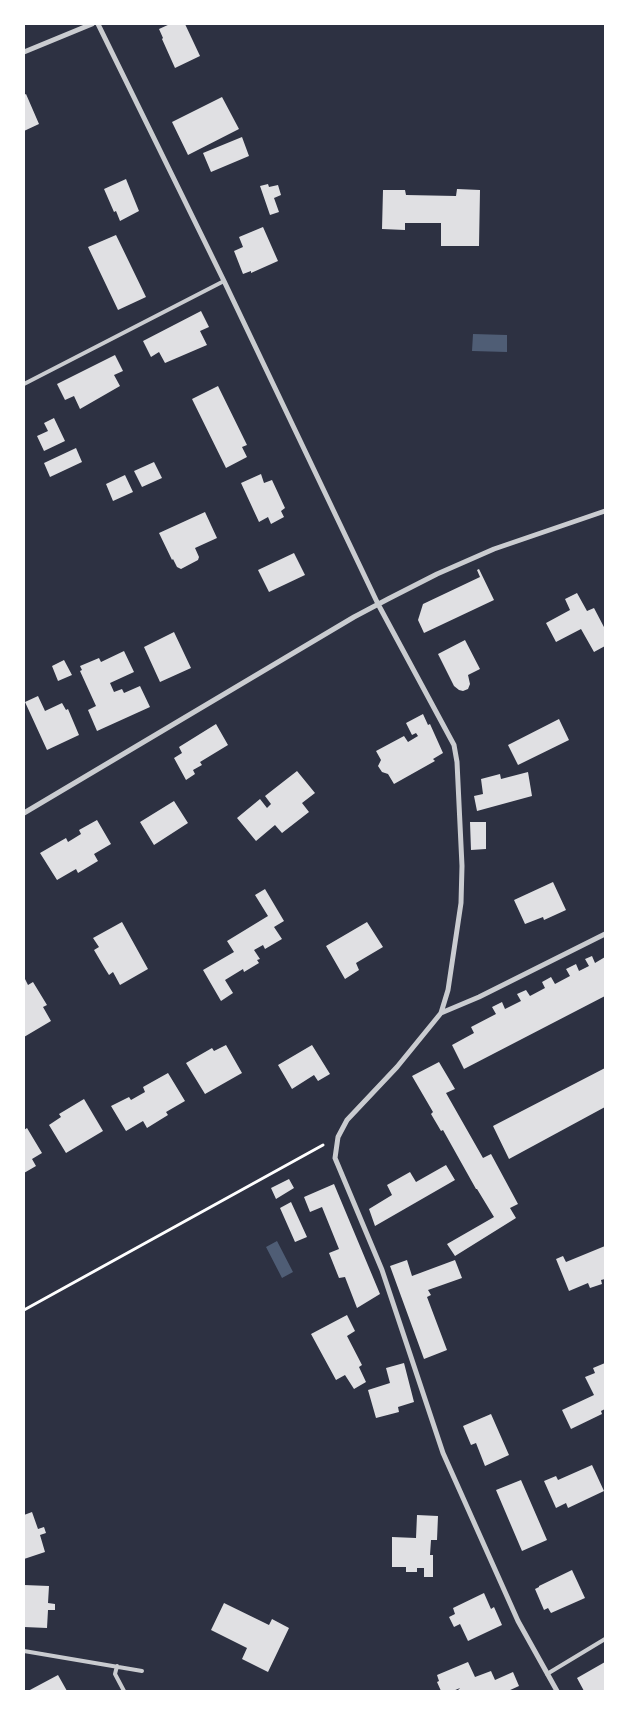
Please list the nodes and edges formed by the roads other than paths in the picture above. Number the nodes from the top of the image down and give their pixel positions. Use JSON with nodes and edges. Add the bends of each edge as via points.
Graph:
{"nodes":[{"id":1,"x":92,"y":24,"type":"edge"},
{"id":2,"x":98,"y":24,"type":"edge"},
{"id":3,"x":24,"y":52,"type":"edge"},
{"id":4,"x":224,"y":281,"type":"junction"},
{"id":5,"x":24,"y":384,"type":"edge"},
{"id":6,"x":605,"y":511,"type":"edge"},
{"id":7,"x":378,"y":604,"type":"junction"},
{"id":8,"x":24,"y":813,"type":"edge"},
{"id":9,"x":605,"y":934,"type":"edge"},
{"id":10,"x":441,"y":1013,"type":"junction"},
{"id":11,"x":605,"y":1639,"type":"edge"},
{"id":12,"x":24,"y":1651,"type":"edge"},
{"id":13,"x":117,"y":1666,"type":"junction"},
{"id":14,"x":142,"y":1671,"type":"dead end"},
{"id":15,"x":547,"y":1674,"type":"junction"},
{"id":16,"x":124,"y":1691,"type":"edge"},
{"id":17,"x":557,"y":1691,"type":"edge"}],
"edges":[{"from":1,"to":3,"type":"street"},
{"from":2,"to":4,"type":"street"},
{"from":4,"to":5,"type":"lane"},
{"from":4,"to":7,"type":"street"},
{"from":6,"to":7,"type":"street","via":[[494,549]]},
{"from":7,"to":8,"type":"street"},
{"from":7,"to":10,"type":"street","via":[[454,745],[457,762],[461,903],[448,990]]},
{"from":9,"to":10,"type":"street"},
{"from":10,"to":15,"type":"street","via":[[397,1067],[347,1120],[338,1137],[335,1158],[382,1270],[443,1453],[518,1620]]},
{"from":11,"to":15,"type":"lane"},
{"from":12,"to":13,"type":"lane"},
{"from":13,"to":14,"type":"lane"},
{"from":13,"to":16,"type":"lane","via":[[115,1674]]},
{"from":15,"to":17,"type":"street"}]}
